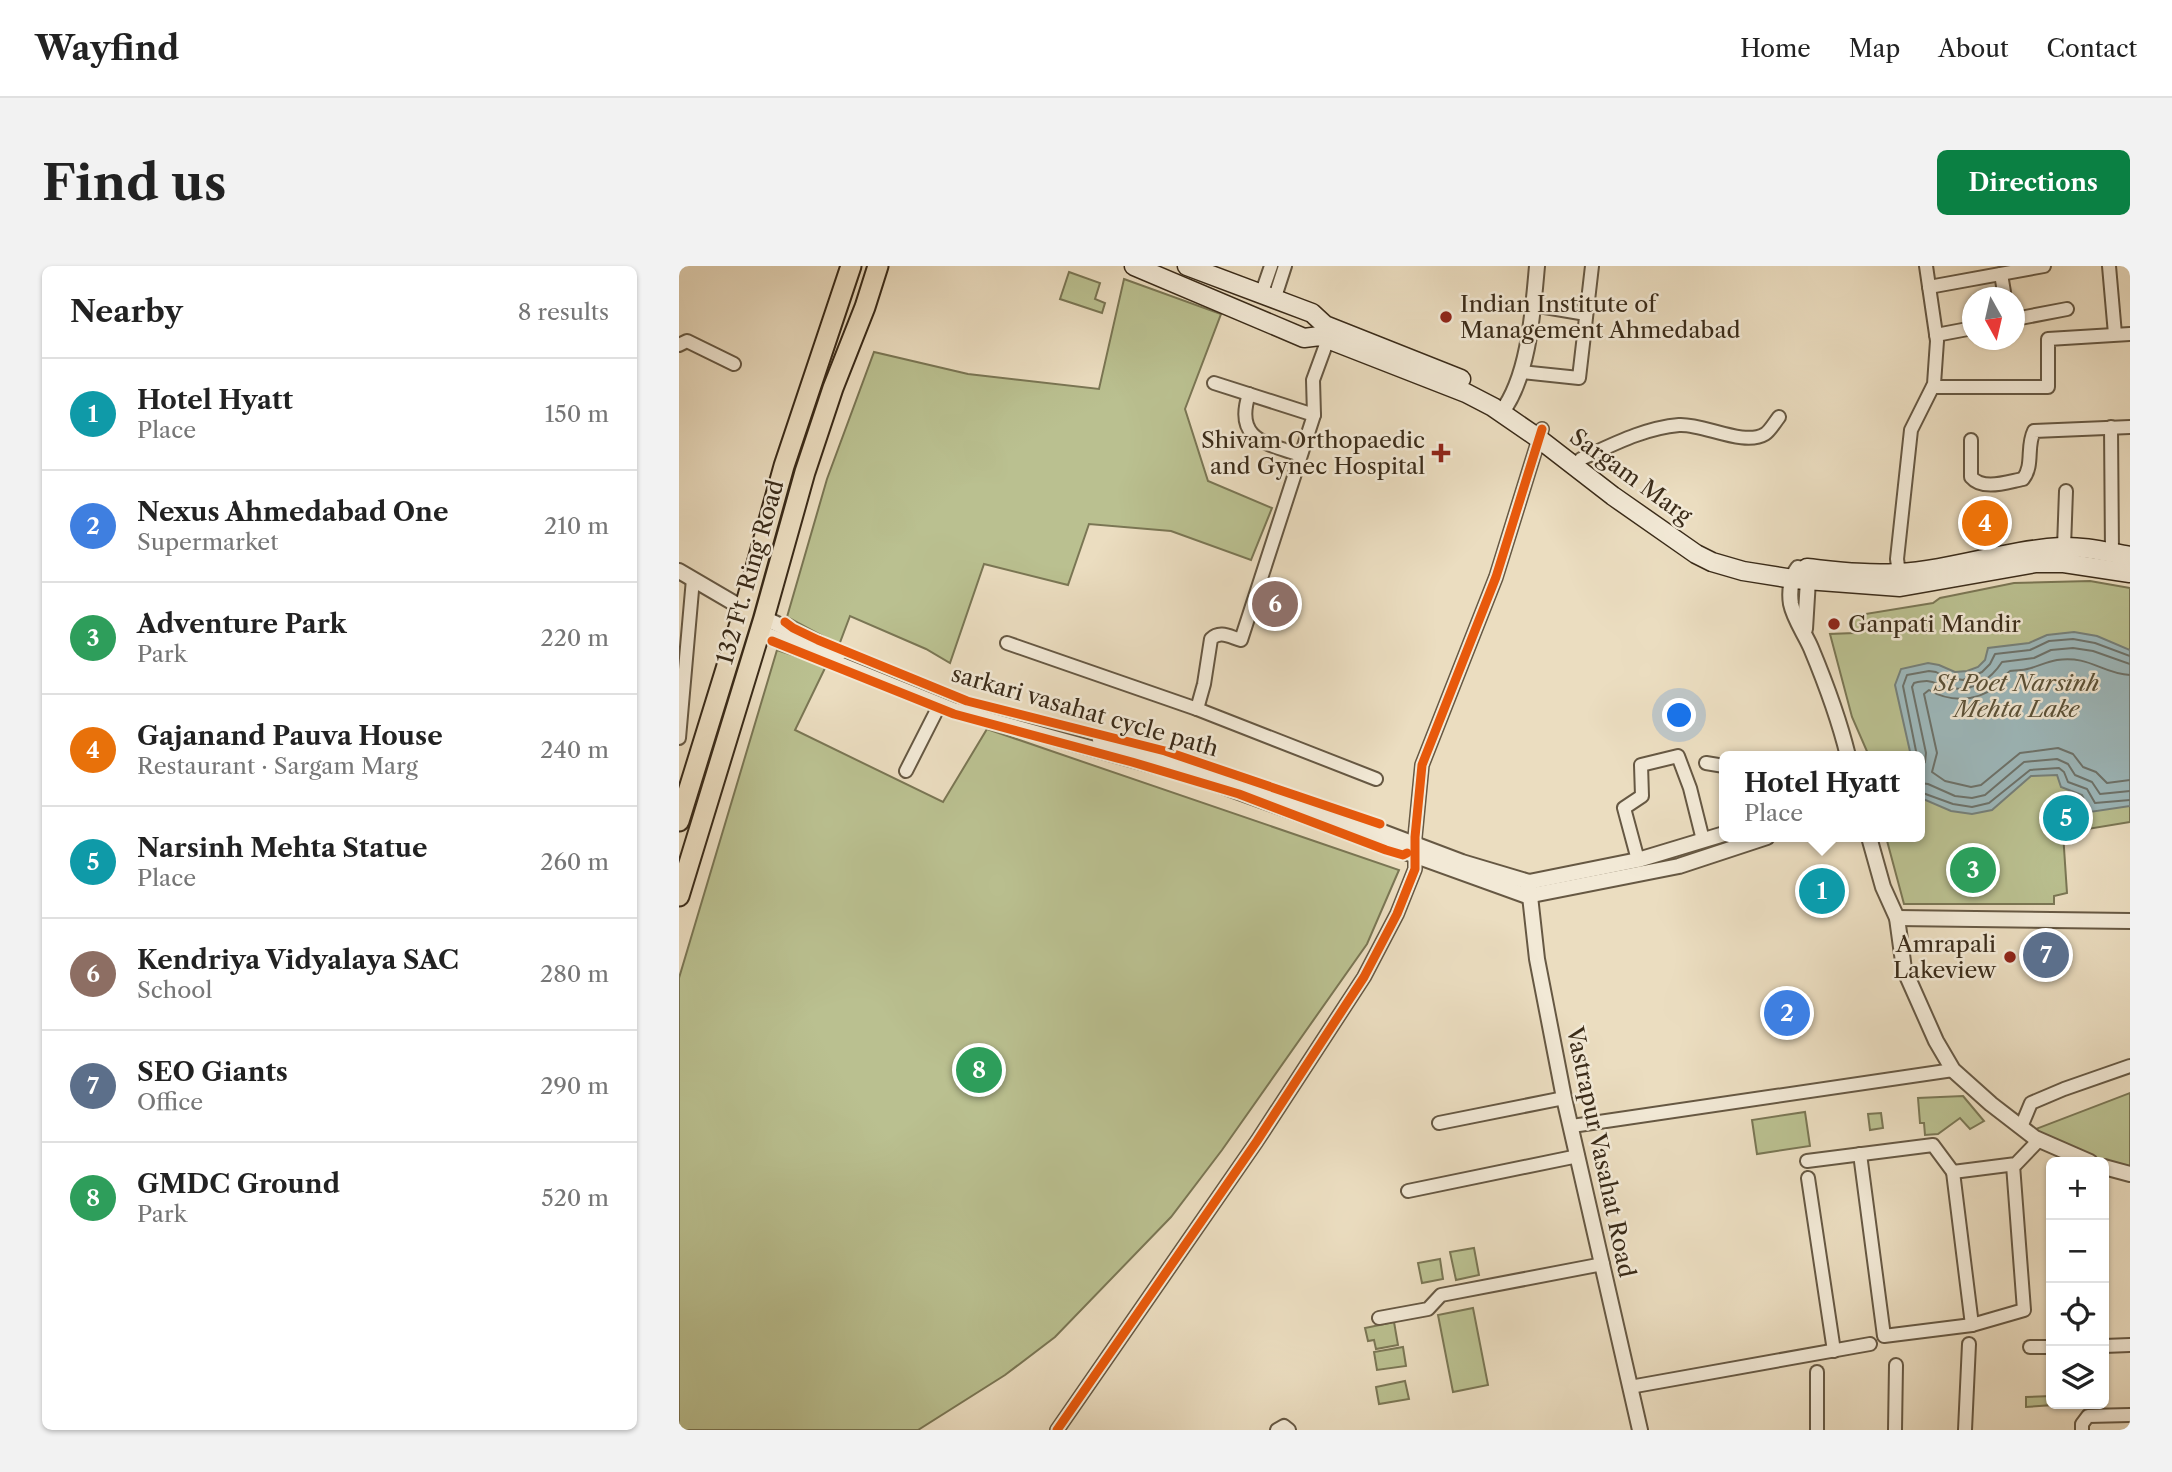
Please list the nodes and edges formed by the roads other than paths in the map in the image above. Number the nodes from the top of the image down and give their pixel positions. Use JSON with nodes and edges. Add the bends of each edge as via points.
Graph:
{"nodes":[{"id":1,"x":851,"y":266,"type":"edge"},
{"id":2,"x":878,"y":266,"type":"edge"},
{"id":3,"x":1134,"y":266,"type":"edge"},
{"id":4,"x":1145,"y":266,"type":"edge"},
{"id":5,"x":1170,"y":266,"type":"edge"},
{"id":6,"x":1187,"y":266,"type":"edge"},
{"id":7,"x":1271,"y":266,"type":"edge"},
{"id":8,"x":1285,"y":266,"type":"edge"},
{"id":9,"x":1537,"y":266,"type":"edge"},
{"id":10,"x":1592,"y":266,"type":"edge"},
{"id":11,"x":1926,"y":266,"type":"edge"},
{"id":12,"x":2044,"y":266,"type":"edge"},
{"id":13,"x":2109,"y":266,"type":"edge"},
{"id":14,"x":2001,"y":274,"type":"junction"},
{"id":15,"x":1929,"y":287,"type":"junction"},
{"id":16,"x":2003,"y":287,"type":"edge"},
{"id":17,"x":1271,"y":305,"type":"junction"},
{"id":18,"x":1533,"y":305,"type":"junction"},
{"id":19,"x":2067,"y":309,"type":"dead end"},
{"id":20,"x":1586,"y":314,"type":"junction"},
{"id":21,"x":2025,"y":317,"type":"edge"},
{"id":22,"x":1962,"y":330,"type":"edge"},
{"id":23,"x":1325,"y":333,"type":"junction"},
{"id":24,"x":2115,"y":334,"type":"junction"},
{"id":25,"x":2130,"y":334,"type":"edge"},
{"id":26,"x":1936,"y":335,"type":"junction"},
{"id":27,"x":679,"y":345,"type":"edge"},
{"id":28,"x":734,"y":364,"type":"dead end"},
{"id":29,"x":1521,"y":372,"type":"junction"},
{"id":30,"x":1214,"y":383,"type":"dead end"},
{"id":31,"x":1933,"y":387,"type":"junction"},
{"id":32,"x":1249,"y":394,"type":"junction"},
{"id":33,"x":1505,"y":408,"type":"junction"},
{"id":34,"x":1314,"y":415,"type":"junction"},
{"id":35,"x":1779,"y":417,"type":"dead end"},
{"id":36,"x":2130,"y":427,"type":"edge"},
{"id":37,"x":2111,"y":428,"type":"junction"},
{"id":38,"x":1540,"y":433,"type":"junction"},
{"id":39,"x":1971,"y":440,"type":"dead end"},
{"id":40,"x":1300,"y":454,"type":"junction"},
{"id":41,"x":1581,"y":459,"type":"junction"},
{"id":42,"x":2066,"y":491,"type":"dead end"},
{"id":43,"x":2064,"y":547,"type":"junction"},
{"id":44,"x":2121,"y":554,"type":"edge"},
{"id":45,"x":2086,"y":557,"type":"junction"},
{"id":46,"x":679,"y":571,"type":"edge"},
{"id":47,"x":2130,"y":573,"type":"edge"},
{"id":48,"x":1798,"y":578,"type":"junction"},
{"id":49,"x":693,"y":579,"type":"junction"},
{"id":50,"x":1900,"y":580,"type":"junction"},
{"id":51,"x":1832,"y":583,"type":"junction"},
{"id":52,"x":1805,"y":603,"type":"junction"},
{"id":53,"x":744,"y":609,"type":"junction"},
{"id":54,"x":762,"y":625,"type":"junction"},
{"id":55,"x":1807,"y":637,"type":"junction"},
{"id":56,"x":1007,"y":643,"type":"dead end"},
{"id":57,"x":940,"y":704,"type":"junction"},
{"id":58,"x":1197,"y":709,"type":"junction"},
{"id":59,"x":679,"y":738,"type":"edge"},
{"id":60,"x":1847,"y":751,"type":"edge"},
{"id":61,"x":1706,"y":763,"type":"dead end"},
{"id":62,"x":1719,"y":765,"type":"edge"},
{"id":63,"x":906,"y":771,"type":"dead end"},
{"id":64,"x":1377,"y":779,"type":"dead end"},
{"id":65,"x":679,"y":821,"type":"edge"},
{"id":66,"x":1719,"y":836,"type":"edge"},
{"id":67,"x":1703,"y":839,"type":"junction"},
{"id":68,"x":1752,"y":842,"type":"edge"},
{"id":69,"x":1870,"y":842,"type":"edge"},
{"id":70,"x":1415,"y":850,"type":"junction"},
{"id":71,"x":1638,"y":860,"type":"junction"},
{"id":72,"x":1529,"y":889,"type":"junction"},
{"id":73,"x":679,"y":896,"type":"edge"},
{"id":74,"x":1897,"y":918,"type":"junction"},
{"id":75,"x":2130,"y":921,"type":"edge"},
{"id":76,"x":2130,"y":1066,"type":"edge"},
{"id":77,"x":1953,"y":1070,"type":"junction"},
{"id":78,"x":1565,"y":1098,"type":"junction"},
{"id":79,"x":1440,"y":1123,"type":"dead end"},
{"id":80,"x":1572,"y":1126,"type":"junction"},
{"id":81,"x":2021,"y":1127,"type":"junction"},
{"id":82,"x":2039,"y":1140,"type":"junction"},
{"id":83,"x":1860,"y":1154,"type":"junction"},
{"id":84,"x":1578,"y":1156,"type":"junction"},
{"id":85,"x":2078,"y":1157,"type":"edge"},
{"id":86,"x":1807,"y":1161,"type":"dead end"},
{"id":87,"x":2013,"y":1165,"type":"junction"},
{"id":88,"x":2109,"y":1168,"type":"edge"},
{"id":89,"x":1953,"y":1172,"type":"junction"},
{"id":90,"x":2130,"y":1174,"type":"edge"},
{"id":91,"x":1808,"y":1178,"type":"dead end"},
{"id":92,"x":1408,"y":1191,"type":"dead end"},
{"id":93,"x":1603,"y":1264,"type":"junction"},
{"id":94,"x":1379,"y":1318,"type":"dead end"},
{"id":95,"x":1972,"y":1325,"type":"junction"},
{"id":96,"x":1870,"y":1344,"type":"dead end"},
{"id":97,"x":1969,"y":1344,"type":"dead end"},
{"id":98,"x":2130,"y":1345,"type":"edge"},
{"id":99,"x":2046,"y":1346,"type":"edge"},
{"id":100,"x":2109,"y":1346,"type":"edge"},
{"id":101,"x":2030,"y":1347,"type":"dead end"},
{"id":102,"x":1834,"y":1351,"type":"junction"},
{"id":103,"x":1896,"y":1365,"type":"dead end"},
{"id":104,"x":1817,"y":1372,"type":"dead end"},
{"id":105,"x":1630,"y":1387,"type":"junction"},
{"id":106,"x":2130,"y":1415,"type":"edge"},
{"id":107,"x":1057,"y":1430,"type":"edge"},
{"id":108,"x":1277,"y":1430,"type":"edge"},
{"id":109,"x":1289,"y":1430,"type":"edge"},
{"id":110,"x":1640,"y":1430,"type":"edge"},
{"id":111,"x":1817,"y":1430,"type":"edge"},
{"id":112,"x":1895,"y":1430,"type":"edge"},
{"id":113,"x":1965,"y":1430,"type":"edge"},
{"id":114,"x":2083,"y":1430,"type":"edge"}],
"edges":[{"from":1,"to":53,"type":"main road","name":"132 Ft. Ring Road","via":[[784,466]]},
{"from":2,"to":54,"type":"main road","name":"132 Ft. Ring Road","via":[[804,472]]},
{"from":3,"to":23,"type":"main road","name":"Sargam Marg","via":[[1304,338]]},
{"from":4,"to":17,"type":"main road"},
{"from":5,"to":17,"type":"main road"},
{"from":6,"to":17,"type":"main road","name":"Sargam Marg"},
{"from":7,"to":17,"type":"street"},
{"from":8,"to":17,"type":"street"},
{"from":9,"to":18,"type":"street"},
{"from":10,"to":20,"type":"street"},
{"from":11,"to":15,"type":"street"},
{"from":12,"to":14,"type":"street"},
{"from":13,"to":24,"type":"street"},
{"from":14,"to":15,"type":"street"},
{"from":14,"to":16,"type":"street"},
{"from":15,"to":26,"type":"street"},
{"from":17,"to":23,"type":"main road","name":"Sargam Marg","via":[[1312,313]]},
{"from":18,"to":20,"type":"street"},
{"from":18,"to":29,"type":"street"},
{"from":19,"to":21,"type":"street"},
{"from":20,"to":29,"type":"street","via":[[1579,378]]},
{"from":22,"to":26,"type":"street"},
{"from":23,"to":33,"type":"main road","name":"Sargam Marg"},
{"from":23,"to":34,"type":"street","via":[[1313,380]]},
{"from":24,"to":25,"type":"street"},
{"from":24,"to":31,"type":"street","via":[[2048,339],[2048,387]]},
{"from":26,"to":31,"type":"street"},
{"from":27,"to":28,"type":"street","via":[[687,341]]},
{"from":29,"to":33,"type":"street"},
{"from":30,"to":32,"type":"street"},
{"from":31,"to":50,"type":"street","via":[[1911,430],[1897,559]]},
{"from":32,"to":34,"type":"street"},
{"from":32,"to":40,"type":"street","via":[[1245,418],[1250,433],[1262,442]]},
{"from":33,"to":38,"type":"main road","name":"Sargam Marg"},
{"from":34,"to":40,"type":"street"},
{"from":35,"to":41,"type":"street","via":[[1765,434],[1752,437],[1682,424],[1637,434]]},
{"from":36,"to":37,"type":"street"},
{"from":37,"to":39,"type":"street","via":[[2034,432],[2024,479],[1983,485],[1971,477]]},
{"from":37,"to":44,"type":"street"},
{"from":38,"to":41,"type":"main road","name":"Sargam Marg"},
{"from":38,"to":48,"type":"main road","name":"Sargam Marg","via":[[1613,496],[1696,554],[1727,567]]},
{"from":38,"to":70,"type":"street","via":[[1496,577],[1422,765]]},
{"from":40,"to":58,"type":"street","via":[[1241,640],[1221,634],[1211,639]]},
{"from":41,"to":48,"type":"main road","name":"Sargam Marg","via":[[1715,554]]},
{"from":42,"to":43,"type":"street"},
{"from":43,"to":45,"type":"main road","name":"Sargam Marg"},
{"from":43,"to":50,"type":"main road","name":"Sargam Marg","via":[[1999,555]]},
{"from":44,"to":45,"type":"main road","name":"Sargam Marg"},
{"from":45,"to":47,"type":"main road","name":"Sargam Marg"},
{"from":45,"to":50,"type":"main road","name":"Sargam Marg"},
{"from":46,"to":49,"type":"street"},
{"from":48,"to":50,"type":"main road","name":"Sargam Marg","via":[[1868,573]]},
{"from":48,"to":51,"type":"main road","name":"Sargam Marg"},
{"from":48,"to":52,"type":"street"},
{"from":48,"to":55,"type":"street","via":[[1791,607]]},
{"from":49,"to":53,"type":"street"},
{"from":49,"to":59,"type":"street"},
{"from":50,"to":51,"type":"main road","name":"Sargam Marg"},
{"from":51,"to":52,"type":"street","via":[[1814,590]]},
{"from":52,"to":55,"type":"street"},
{"from":53,"to":65,"type":"main road","name":"132 Ft. Ring Road"},
{"from":54,"to":57,"type":"street"},
{"from":54,"to":70,"type":"street","via":[[963,704],[1192,764]]},
{"from":54,"to":73,"type":"main road","name":"132 Ft. Ring Road"},
{"from":55,"to":60,"type":"street"},
{"from":56,"to":58,"type":"street"},
{"from":57,"to":63,"type":"street"},
{"from":57,"to":70,"type":"street","via":[[1203,779]]},
{"from":58,"to":64,"type":"street"},
{"from":61,"to":62,"type":"street"},
{"from":66,"to":67,"type":"street"},
{"from":67,"to":71,"type":"street"},
{"from":67,"to":71,"type":"street","via":[[1678,756],[1641,765],[1642,796],[1624,808]]},
{"from":68,"to":72,"type":"street","via":[[1679,866]]},
{"from":69,"to":74,"type":"street"},
{"from":70,"to":72,"type":"street"},
{"from":70,"to":107,"type":"street","via":[[1415,869],[1407,892],[1363,977],[1257,1141]]},
{"from":71,"to":72,"type":"street"},
{"from":72,"to":78,"type":"street","name":"Vastrapur Vasahat Road","via":[[1537,959]]},
{"from":74,"to":75,"type":"street"},
{"from":74,"to":77,"type":"street","via":[[1904,969]]},
{"from":76,"to":81,"type":"street","via":[[2031,1103]]},
{"from":77,"to":80,"type":"street"},
{"from":77,"to":81,"type":"street"},
{"from":78,"to":79,"type":"street"},
{"from":78,"to":80,"type":"street","name":"Vastrapur Vasahat Road"},
{"from":80,"to":84,"type":"street","name":"Vastrapur Vasahat Road"},
{"from":81,"to":82,"type":"street"},
{"from":82,"to":85,"type":"street"},
{"from":82,"to":87,"type":"street"},
{"from":83,"to":86,"type":"street"},
{"from":83,"to":89,"type":"street","via":[[1933,1145]]},
{"from":83,"to":95,"type":"street","via":[[1884,1336]]},
{"from":84,"to":92,"type":"street"},
{"from":84,"to":93,"type":"street","name":"Vastrapur Vasahat Road"},
{"from":87,"to":89,"type":"street"},
{"from":87,"to":95,"type":"street","via":[[2024,1310]]},
{"from":88,"to":90,"type":"street"},
{"from":89,"to":95,"type":"street"},
{"from":91,"to":102,"type":"street"},
{"from":93,"to":94,"type":"street","via":[[1441,1295],[1428,1309]]},
{"from":93,"to":105,"type":"street","name":"Vastrapur Vasahat Road"},
{"from":96,"to":102,"type":"street"},
{"from":97,"to":113,"type":"street"},
{"from":98,"to":100,"type":"street"},
{"from":99,"to":101,"type":"street"},
{"from":102,"to":105,"type":"street"},
{"from":103,"to":112,"type":"street"},
{"from":104,"to":111,"type":"street"},
{"from":105,"to":110,"type":"street","name":"Vastrapur Vasahat Road"},
{"from":106,"to":114,"type":"street","via":[[2088,1416]]},
{"from":108,"to":109,"type":"street","via":[[1284,1426]]}]}
